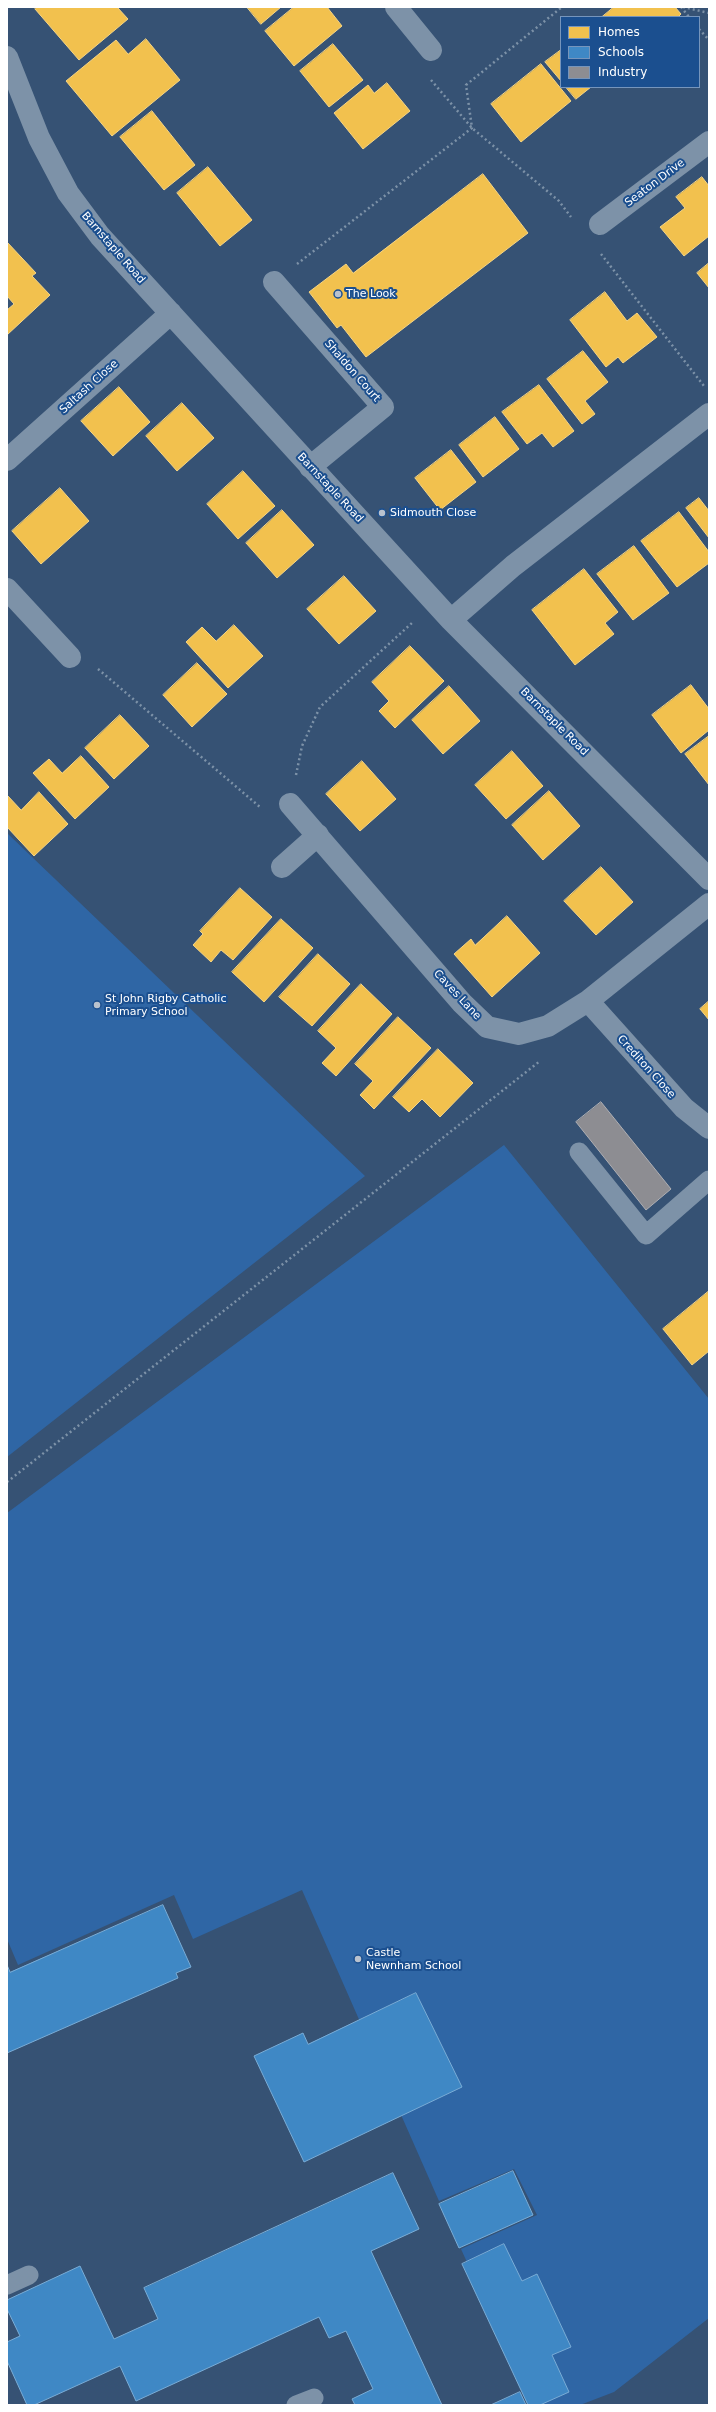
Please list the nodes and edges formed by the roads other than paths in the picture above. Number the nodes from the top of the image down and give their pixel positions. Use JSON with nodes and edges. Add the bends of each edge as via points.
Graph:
{"nodes":[{"id":1,"x":396,"y":7,"type":"edge"},
{"id":2,"x":431,"y":50,"type":"road end"},
{"id":3,"x":7,"y":57,"type":"edge"},
{"id":4,"x":709,"y":142,"type":"edge"},
{"id":5,"x":600,"y":224,"type":"dead end"},
{"id":6,"x":274,"y":282,"type":"road end"},
{"id":7,"x":171,"y":314,"type":"junction"},
{"id":8,"x":709,"y":414,"type":"edge"},
{"id":9,"x":7,"y":460,"type":"edge"},
{"id":10,"x":310,"y":467,"type":"junction"},
{"id":11,"x":7,"y":589,"type":"edge"},
{"id":12,"x":451,"y":620,"type":"junction"},
{"id":13,"x":70,"y":657,"type":"road end"},
{"id":14,"x":290,"y":804,"type":"road end"},
{"id":15,"x":318,"y":835,"type":"junction"},
{"id":16,"x":282,"y":867,"type":"dead end"},
{"id":17,"x":709,"y":879,"type":"edge"},
{"id":18,"x":709,"y":904,"type":"edge"},
{"id":19,"x":588,"y":1001,"type":"junction"},
{"id":20,"x":709,"y":1128,"type":"edge"},
{"id":21,"x":579,"y":1152,"type":"dead end"},
{"id":22,"x":709,"y":1180,"type":"edge"},
{"id":23,"x":29,"y":2276,"type":"dead end"},
{"id":24,"x":7,"y":2284,"type":"edge"},
{"id":25,"x":314,"y":2398,"type":"dead end"},
{"id":26,"x":296,"y":2405,"type":"edge"}],
"edges":[{"from":1,"to":2,"type":"street"},
{"from":3,"to":7,"type":"street","name":"Barnstaple Road","via":[[39,138],[68,193],[100,236]]},
{"from":4,"to":5,"type":"street","name":"Seaton Drive"},
{"from":6,"to":10,"type":"street","name":"Shaldon Court","via":[[383,407]]},
{"from":7,"to":9,"type":"street","name":"Saltash Close"},
{"from":7,"to":10,"type":"street","name":"Barnstaple Road"},
{"from":8,"to":12,"type":"street","via":[[513,566]]},
{"from":10,"to":12,"type":"street","name":"Barnstaple Road"},
{"from":11,"to":13,"type":"street"},
{"from":12,"to":17,"type":"street","name":"Barnstaple Road"},
{"from":14,"to":15,"type":"street","name":"Caves Lane"},
{"from":15,"to":16,"type":"street"},
{"from":15,"to":19,"type":"street","name":"Caves Lane","via":[[462,1003],[487,1027],[519,1034],[548,1026]]},
{"from":18,"to":19,"type":"street","name":"Caves Lane"},
{"from":19,"to":20,"type":"street","name":"Crediton Close","via":[[684,1108]]},
{"from":21,"to":22,"type":"lane","via":[[646,1235]]},
{"from":23,"to":24,"type":"lane"},
{"from":25,"to":26,"type":"lane"}]}
